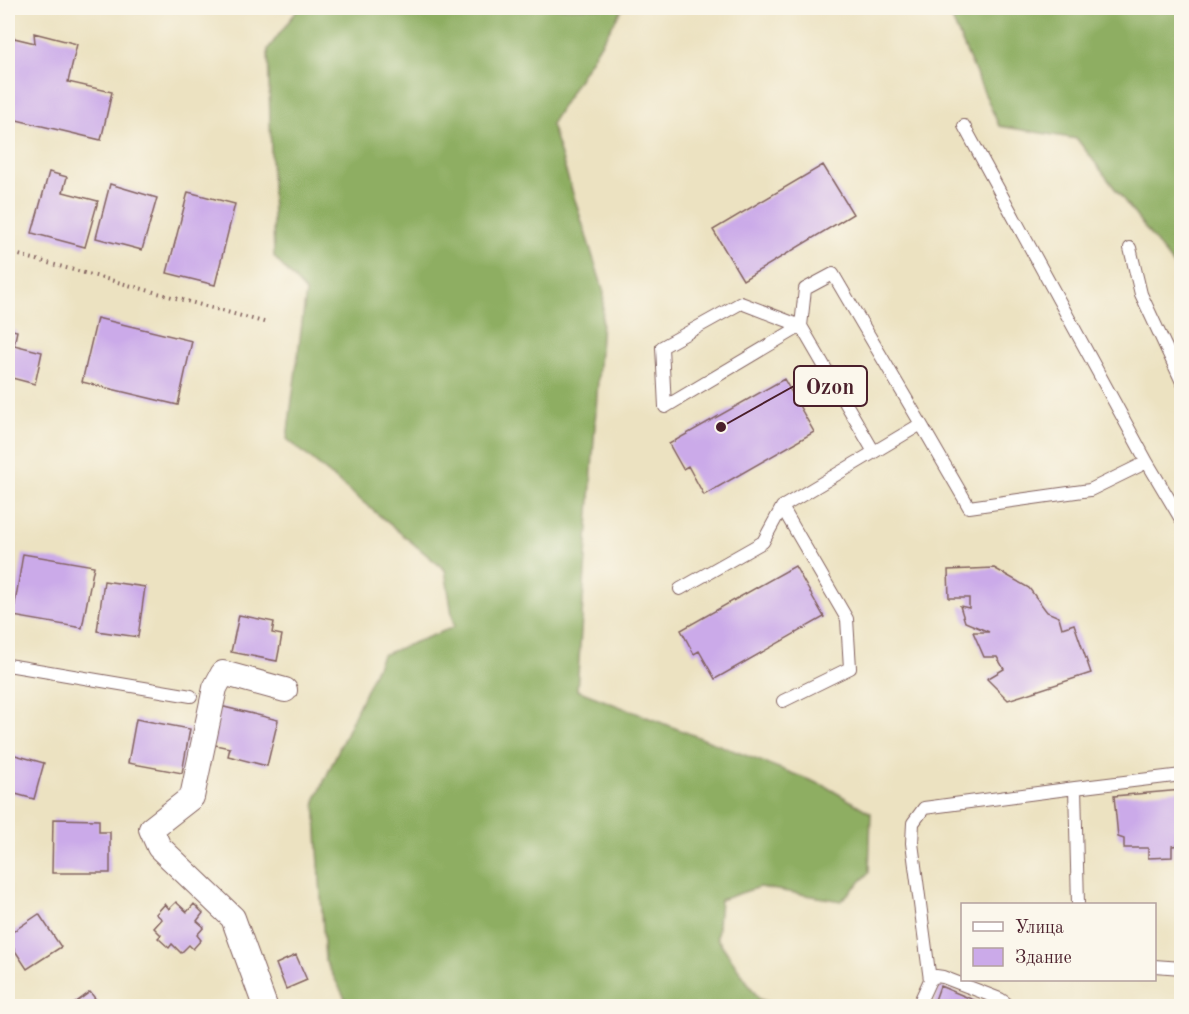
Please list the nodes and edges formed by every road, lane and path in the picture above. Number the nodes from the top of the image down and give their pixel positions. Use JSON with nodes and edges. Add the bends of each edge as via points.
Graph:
{"nodes":[{"id":1,"x":964,"y":126,"type":"dead end"},
{"id":2,"x":1130,"y":248,"type":"dead end"},
{"id":3,"x":8,"y":252,"type":"edge"},
{"id":4,"x":267,"y":322,"type":"dead end"},
{"id":5,"x":801,"y":326,"type":"junction"},
{"id":6,"x":1182,"y":382,"type":"edge"},
{"id":7,"x":921,"y":424,"type":"junction"},
{"id":8,"x":874,"y":452,"type":"junction"},
{"id":9,"x":1147,"y":462,"type":"junction"},
{"id":10,"x":782,"y":507,"type":"junction"},
{"id":11,"x":1182,"y":521,"type":"edge"},
{"id":12,"x":680,"y":589,"type":"dead end"},
{"id":13,"x":8,"y":665,"type":"edge"},
{"id":14,"x":285,"y":690,"type":"dead end"},
{"id":15,"x":190,"y":696,"type":"dead end"},
{"id":16,"x":783,"y":701,"type":"dead end"},
{"id":17,"x":1182,"y":775,"type":"edge"},
{"id":18,"x":1075,"y":788,"type":"junction"},
{"id":19,"x":1078,"y":903,"type":"edge"},
{"id":20,"x":1156,"y":966,"type":"edge"},
{"id":21,"x":1182,"y":968,"type":"edge"},
{"id":22,"x":930,"y":980,"type":"junction"},
{"id":23,"x":265,"y":1006,"type":"edge"},
{"id":24,"x":918,"y":1006,"type":"edge"},
{"id":25,"x":1006,"y":1006,"type":"edge"}],
"edges":[{"from":1,"to":9,"type":"lane"},
{"from":2,"to":6,"type":"lane","via":[[1141,294]]},
{"from":3,"to":4,"type":"path"},
{"from":5,"to":5,"type":"lane","via":[[704,384],[665,407],[662,347],[741,303]]},
{"from":5,"to":7,"type":"lane","via":[[806,290],[834,274]]},
{"from":5,"to":8,"type":"lane"},
{"from":7,"to":8,"type":"lane"},
{"from":7,"to":9,"type":"lane","via":[[969,507],[1090,490]]},
{"from":8,"to":10,"type":"lane"},
{"from":9,"to":11,"type":"lane"},
{"from":10,"to":12,"type":"lane","via":[[763,542]]},
{"from":10,"to":16,"type":"lane","via":[[847,619],[850,668]]},
{"from":13,"to":15,"type":"lane"},
{"from":14,"to":23,"type":"street","via":[[223,673],[215,688],[192,797],[151,829],[159,847],[233,918]]},
{"from":17,"to":18,"type":"lane"},
{"from":18,"to":19,"type":"lane"},
{"from":18,"to":22,"type":"lane","via":[[924,808],[913,823],[912,843]]},
{"from":20,"to":21,"type":"lane"},
{"from":22,"to":24,"type":"lane"},
{"from":22,"to":25,"type":"lane","via":[[943,976],[1000,999]]}]}
